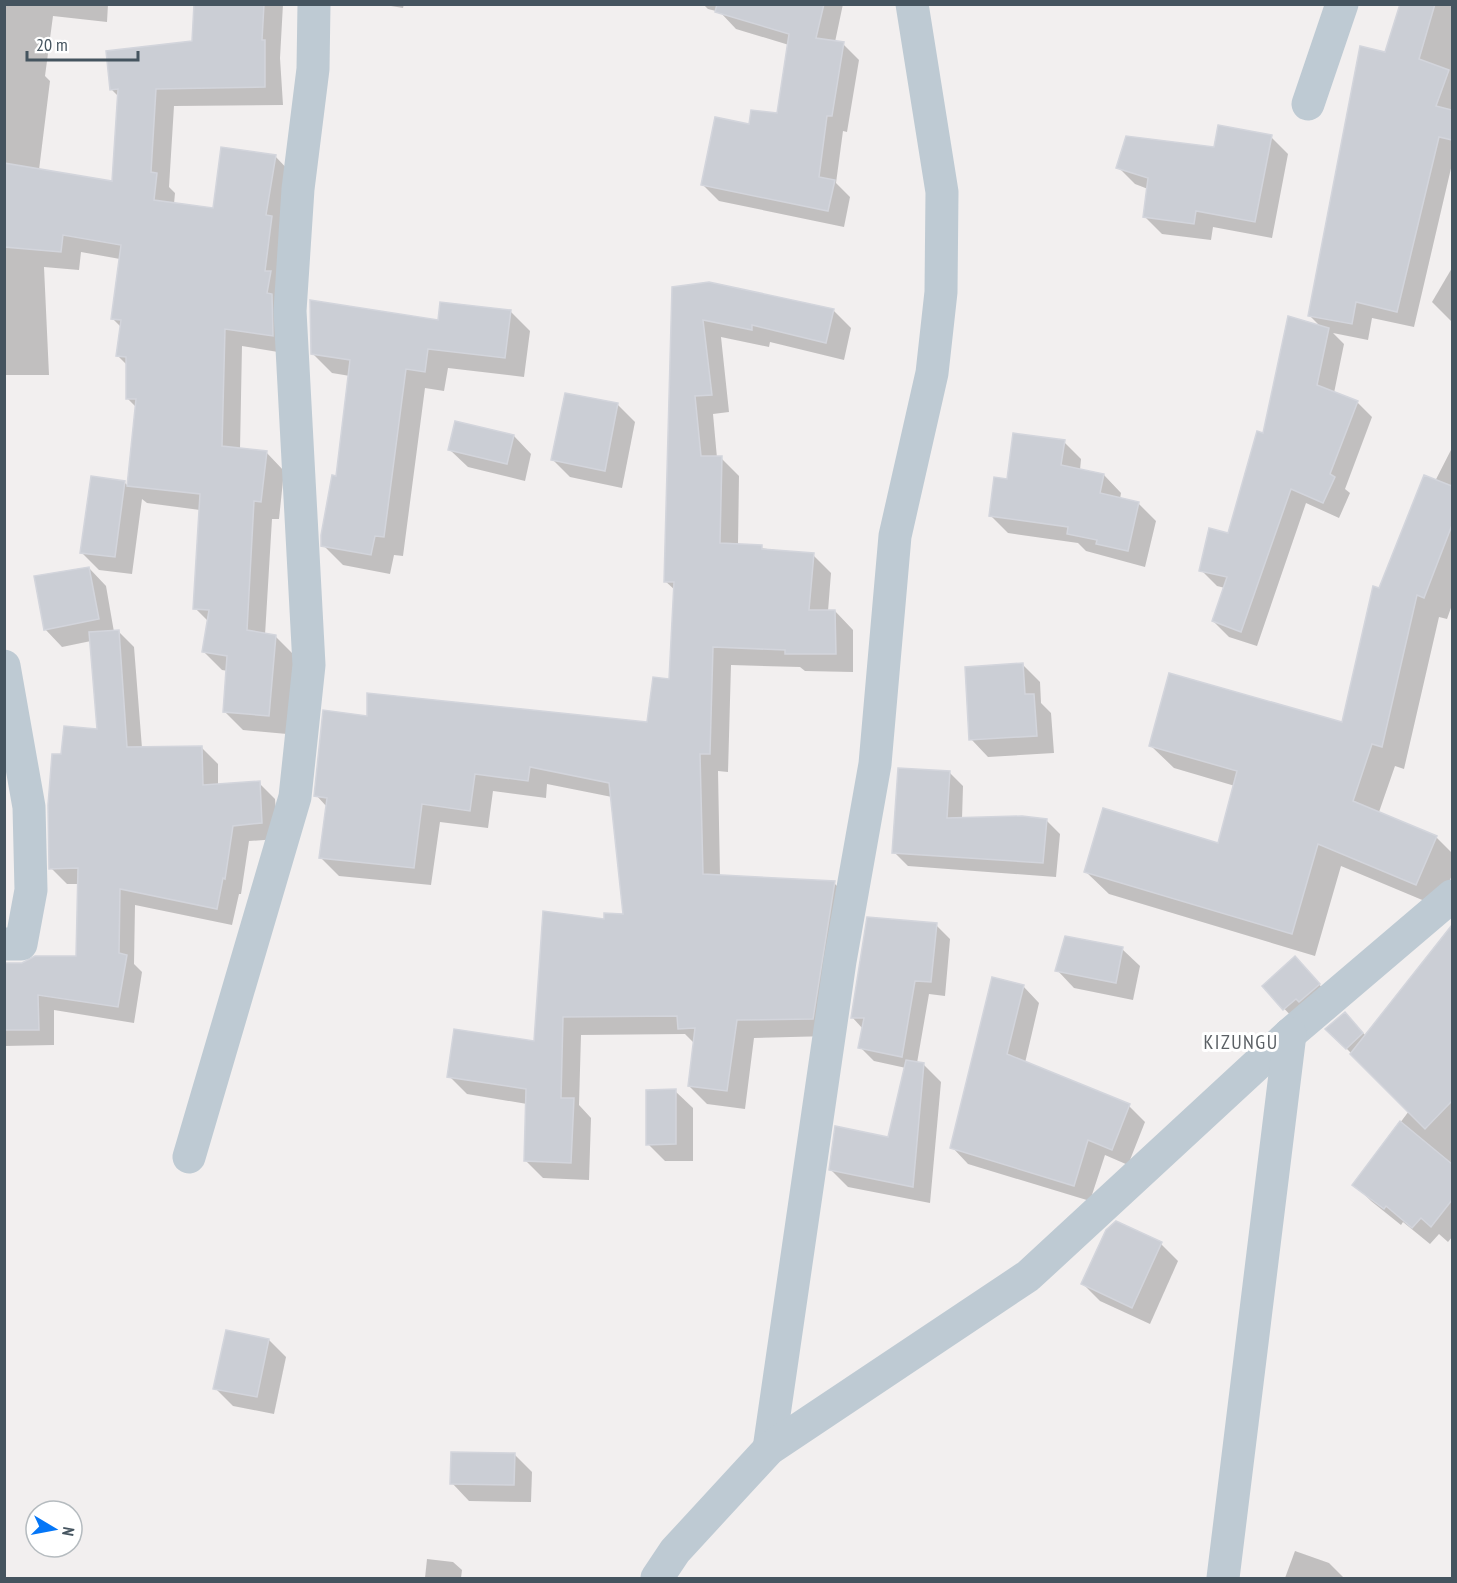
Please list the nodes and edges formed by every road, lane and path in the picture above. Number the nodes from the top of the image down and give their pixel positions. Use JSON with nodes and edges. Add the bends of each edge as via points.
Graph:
{"nodes":[{"id":1,"x":314,"y":4,"type":"edge"},
{"id":2,"x":912,"y":4,"type":"edge"},
{"id":3,"x":1342,"y":4,"type":"edge"},
{"id":4,"x":1308,"y":104,"type":"dead end"},
{"id":5,"x":4,"y":666,"type":"edge"},
{"id":6,"x":1452,"y":896,"type":"edge"},
{"id":7,"x":4,"y":944,"type":"edge"},
{"id":8,"x":1290,"y":1034,"type":"junction"},
{"id":9,"x":189,"y":1157,"type":"dead end"},
{"id":10,"x":769,"y":1449,"type":"junction"},
{"id":11,"x":657,"y":1578,"type":"edge"},
{"id":12,"x":1223,"y":1578,"type":"edge"}],
"edges":[{"from":1,"to":9,"type":"street","via":[[313,69],[298,189],[290,311],[309,665],[307,705],[295,797]]},
{"from":2,"to":10,"type":"street","via":[[942,192],[941,292],[932,374],[895,536],[875,764],[840,961]]},
{"from":3,"to":4,"type":"street"},
{"from":5,"to":7,"type":"street","via":[[29,807],[31,890],[21,944]]},
{"from":6,"to":8,"type":"street"},
{"from":8,"to":10,"type":"street","via":[[1028,1276]]},
{"from":8,"to":12,"type":"street"},
{"from":10,"to":11,"type":"street","via":[[675,1551]]}]}
